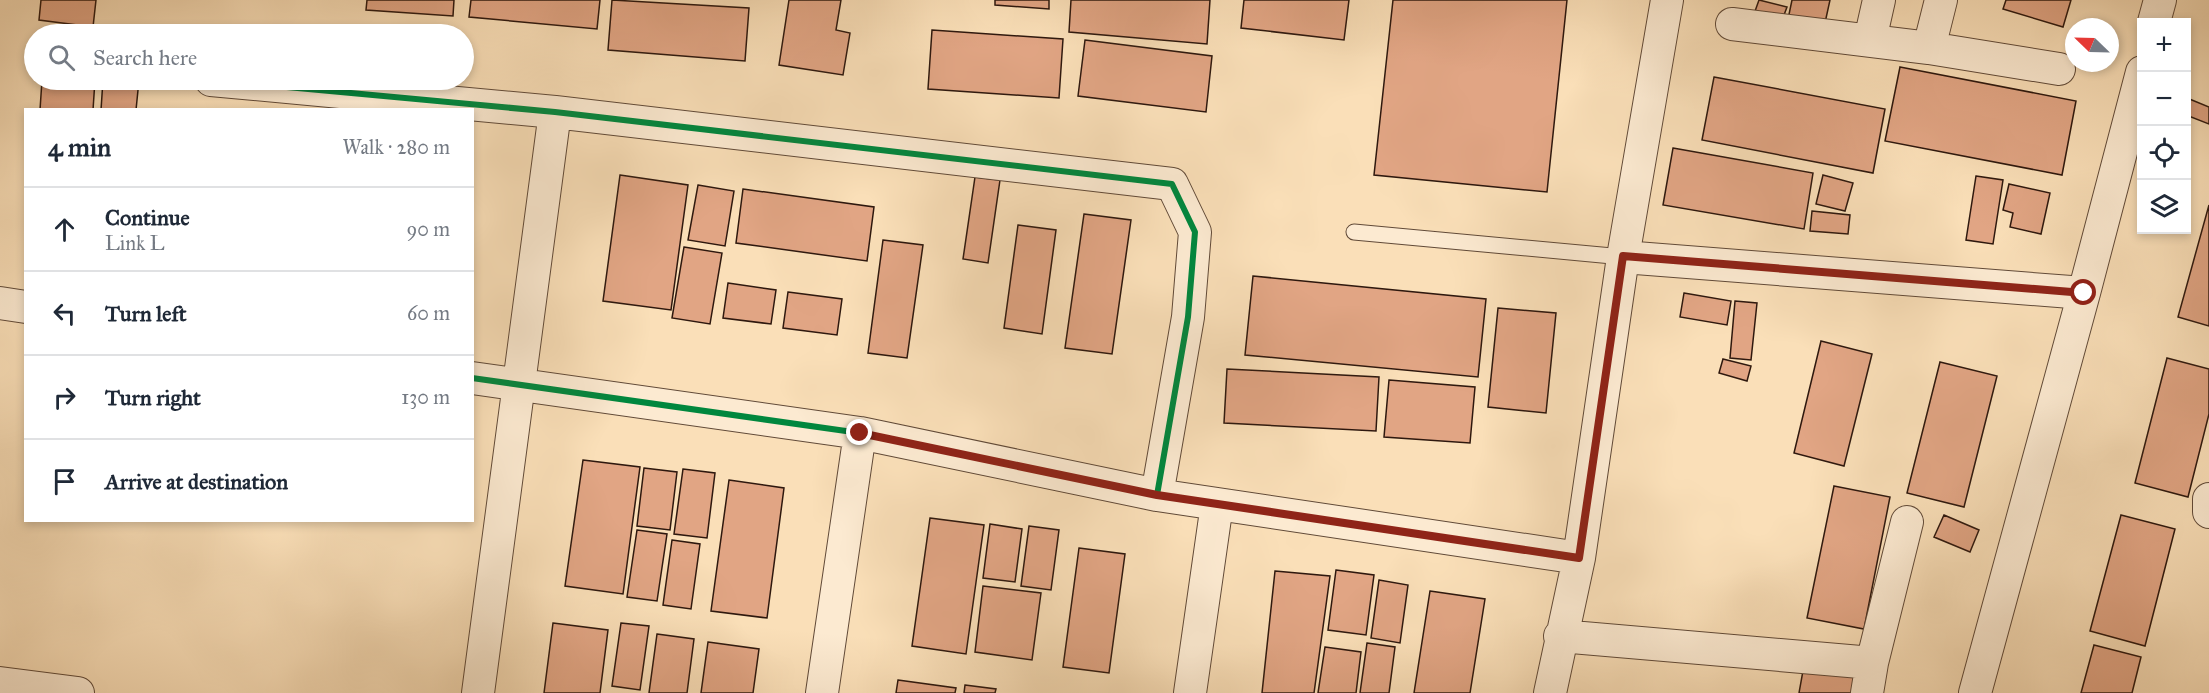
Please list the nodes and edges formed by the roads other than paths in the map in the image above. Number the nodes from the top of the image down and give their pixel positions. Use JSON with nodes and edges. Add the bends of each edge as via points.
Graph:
{"nodes":[{"id":1,"x":1667,"y":0,"type":"edge"},
{"id":2,"x":1879,"y":0,"type":"edge"},
{"id":3,"x":1941,"y":0,"type":"edge"},
{"id":4,"x":2160,"y":0,"type":"edge"},
{"id":5,"x":2155,"y":18,"type":"edge"},
{"id":6,"x":1732,"y":24,"type":"dead end"},
{"id":7,"x":1870,"y":40,"type":"junction"},
{"id":8,"x":1929,"y":48,"type":"junction"},
{"id":9,"x":2059,"y":69,"type":"dead end"},
{"id":10,"x":318,"y":90,"type":"edge"},
{"id":11,"x":2137,"y":91,"type":"edge"},
{"id":12,"x":555,"y":112,"type":"junction"},
{"id":13,"x":1354,"y":232,"type":"dead end"},
{"id":14,"x":1623,"y":256,"type":"junction"},
{"id":15,"x":2084,"y":293,"type":"junction"},
{"id":16,"x":0,"y":303,"type":"edge"},
{"id":17,"x":24,"y":307,"type":"edge"},
{"id":18,"x":474,"y":378,"type":"edge"},
{"id":19,"x":518,"y":385,"type":"junction"},
{"id":20,"x":860,"y":433,"type":"junction"},
{"id":21,"x":1157,"y":495,"type":"junction"},
{"id":22,"x":2209,"y":499,"type":"edge"},
{"id":23,"x":1217,"y":504,"type":"junction"},
{"id":24,"x":2209,"y":512,"type":"edge"},
{"id":25,"x":1907,"y":522,"type":"dead end"},
{"id":26,"x":1579,"y":558,"type":"junction"},
{"id":27,"x":1560,"y":636,"type":"junction"},
{"id":28,"x":1872,"y":663,"type":"junction"},
{"id":29,"x":0,"y":683,"type":"edge"},
{"id":30,"x":78,"y":693,"type":"edge"},
{"id":31,"x":478,"y":693,"type":"edge"},
{"id":32,"x":822,"y":693,"type":"edge"},
{"id":33,"x":1190,"y":693,"type":"edge"},
{"id":34,"x":1550,"y":693,"type":"edge"},
{"id":35,"x":1867,"y":693,"type":"edge"},
{"id":36,"x":1975,"y":693,"type":"edge"}],
"edges":[{"from":1,"to":14,"type":"street"},
{"from":2,"to":7,"type":"street"},
{"from":3,"to":8,"type":"street"},
{"from":4,"to":5,"type":"street"},
{"from":6,"to":7,"type":"street"},
{"from":7,"to":8,"type":"street"},
{"from":8,"to":9,"type":"street"},
{"from":10,"to":12,"type":"street"},
{"from":11,"to":15,"type":"street"},
{"from":12,"to":19,"type":"street"},
{"from":12,"to":21,"type":"street","via":[[1172,184],[1195,232],[1188,317]]},
{"from":13,"to":14,"type":"lane"},
{"from":14,"to":15,"type":"street"},
{"from":14,"to":26,"type":"street"},
{"from":15,"to":36,"type":"street"},
{"from":16,"to":17,"type":"street"},
{"from":18,"to":19,"type":"street"},
{"from":19,"to":20,"type":"street"},
{"from":19,"to":31,"type":"street"},
{"from":20,"to":21,"type":"street"},
{"from":20,"to":32,"type":"street"},
{"from":21,"to":23,"type":"street"},
{"from":22,"to":24,"type":"street"},
{"from":23,"to":26,"type":"street"},
{"from":23,"to":33,"type":"street"},
{"from":25,"to":28,"type":"street"},
{"from":26,"to":27,"type":"street"},
{"from":27,"to":28,"type":"street"},
{"from":27,"to":34,"type":"street"},
{"from":28,"to":35,"type":"street"},
{"from":29,"to":30,"type":"street"}]}
